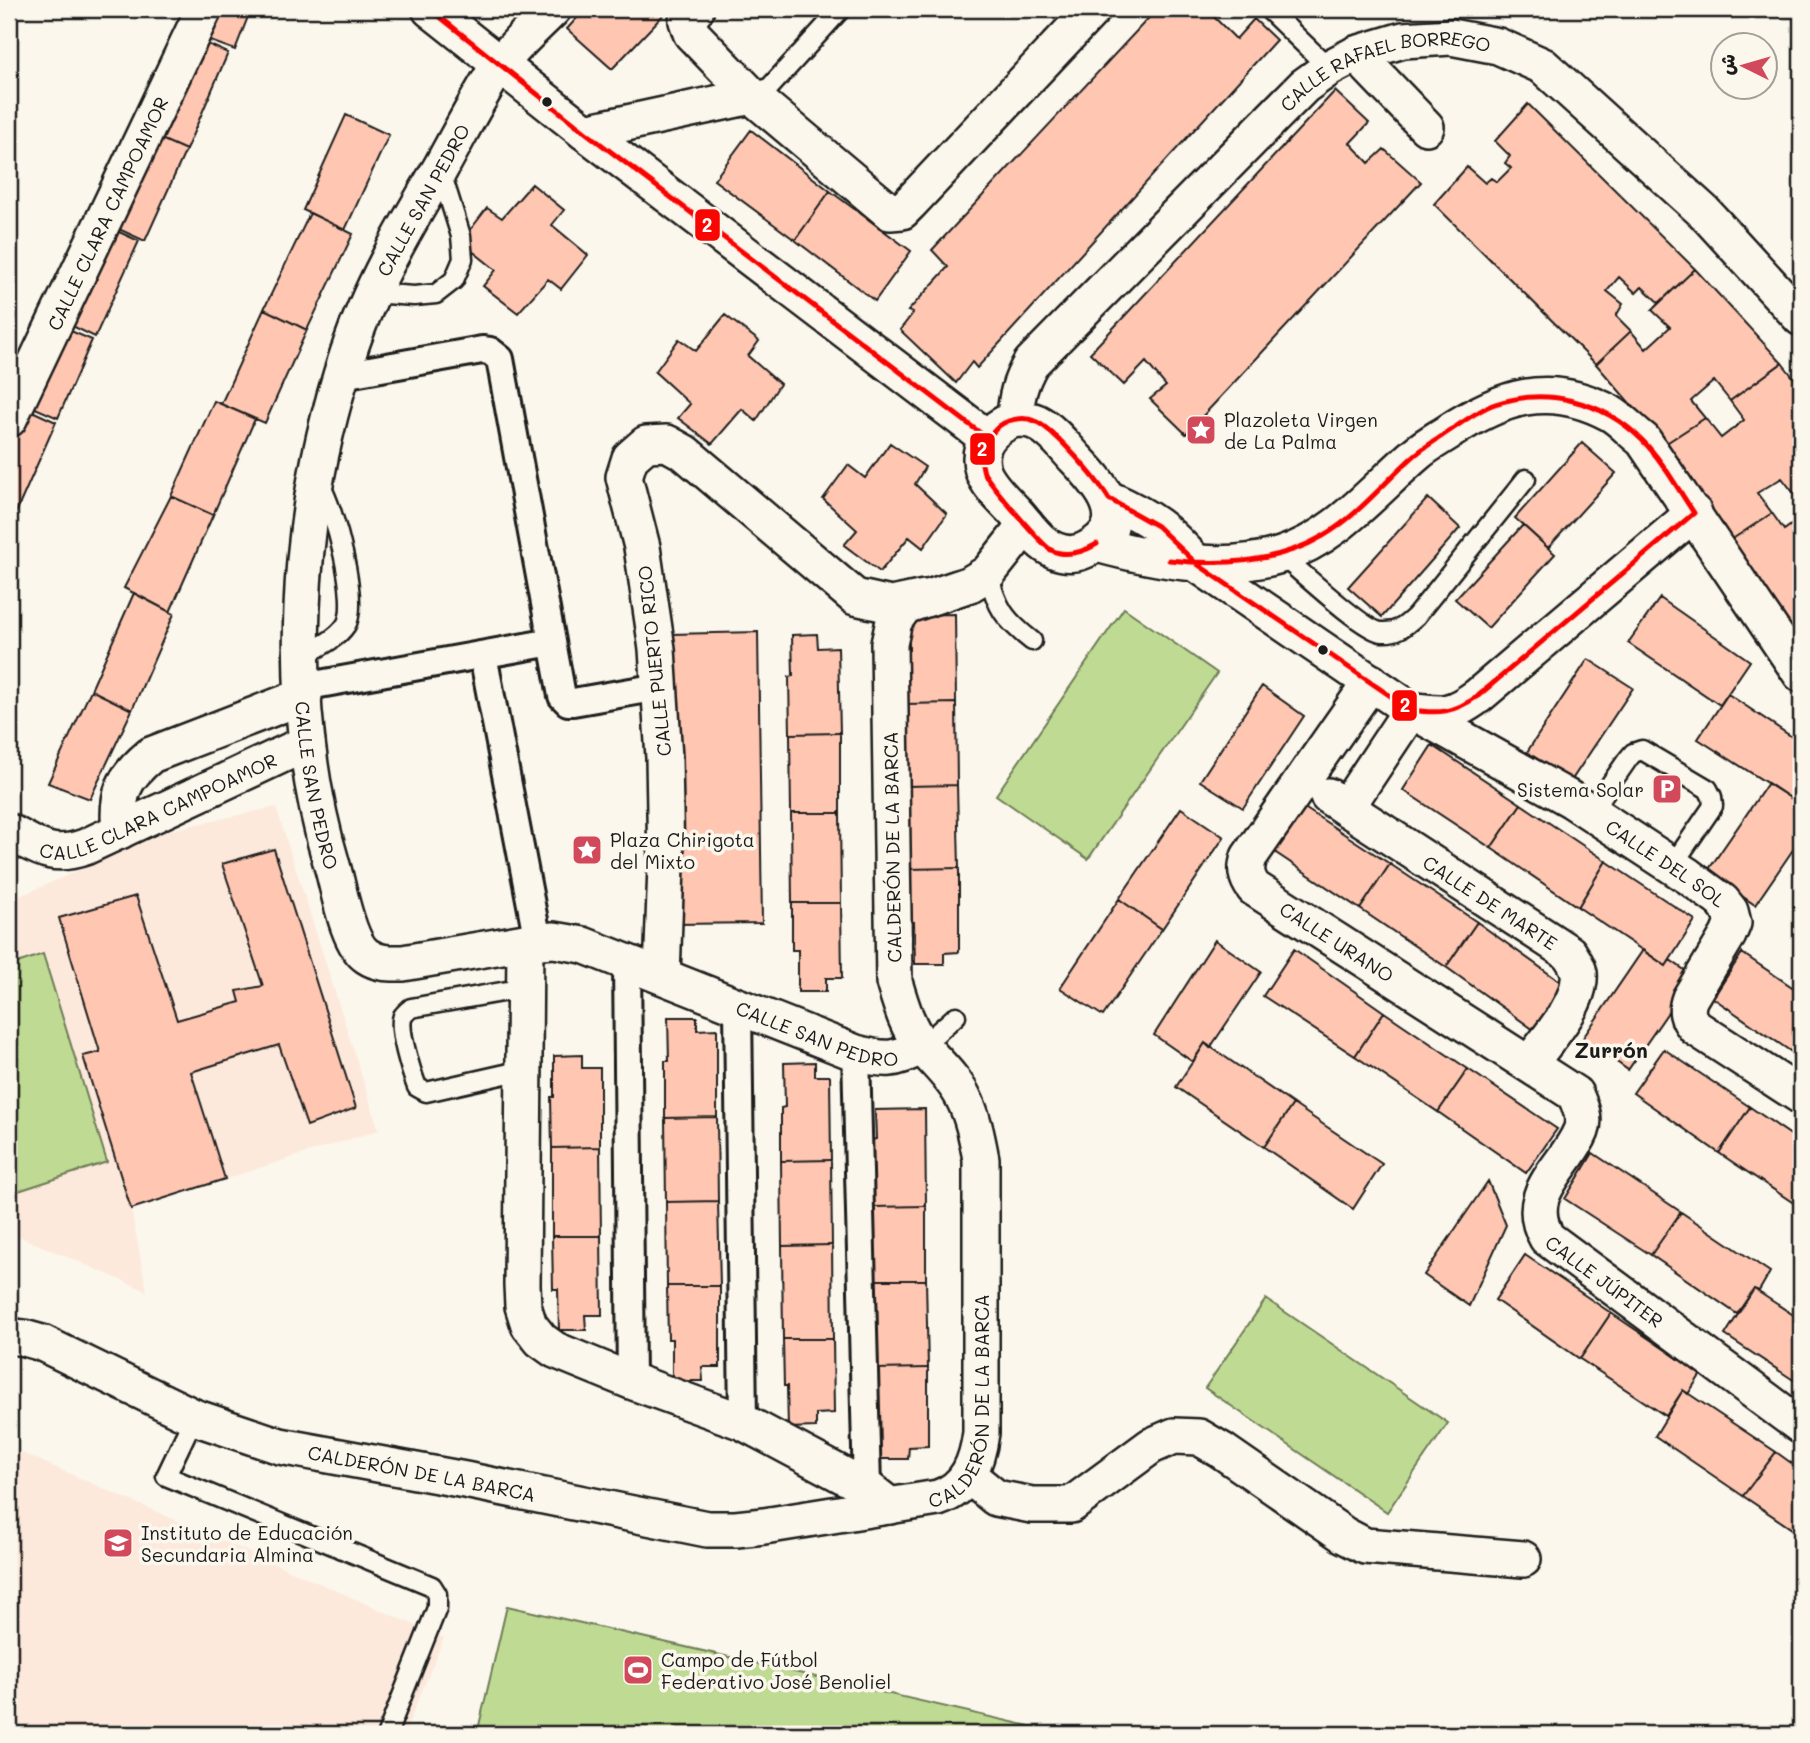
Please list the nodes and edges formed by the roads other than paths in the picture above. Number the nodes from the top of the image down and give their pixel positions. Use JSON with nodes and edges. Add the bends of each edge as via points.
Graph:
{"nodes":[{"id":1,"x":204,"y":9,"type":"edge"},
{"id":2,"x":431,"y":9,"type":"edge"},
{"id":3,"x":553,"y":9,"type":"edge"},
{"id":4,"x":696,"y":9,"type":"edge"},
{"id":5,"x":841,"y":9,"type":"edge"},
{"id":6,"x":1093,"y":9,"type":"edge"},
{"id":7,"x":1268,"y":9,"type":"edge"},
{"id":8,"x":1342,"y":61,"type":"junction"},
{"id":9,"x":500,"y":65,"type":"junction"},
{"id":10,"x":752,"y":96,"type":"junction"},
{"id":11,"x":1426,"y":127,"type":"dead end"},
{"id":12,"x":585,"y":132,"type":"junction"},
{"id":13,"x":440,"y":168,"type":"junction"},
{"id":14,"x":372,"y":293,"type":"junction"},
{"id":15,"x":1801,"y":317,"type":"edge"},
{"id":16,"x":342,"y":375,"type":"junction"},
{"id":17,"x":1015,"y":418,"type":"junction"},
{"id":18,"x":9,"y":419,"type":"edge"},
{"id":19,"x":987,"y":438,"type":"junction"},
{"id":20,"x":317,"y":478,"type":"junction"},
{"id":21,"x":1526,"y":479,"type":"dead end"},
{"id":22,"x":1109,"y":499,"type":"junction"},
{"id":23,"x":1694,"y":513,"type":"junction"},
{"id":24,"x":1026,"y":525,"type":"junction"},
{"id":25,"x":1097,"y":544,"type":"junction"},
{"id":26,"x":1281,"y":555,"type":"junction"},
{"id":27,"x":1196,"y":564,"type":"junction"},
{"id":28,"x":988,"y":573,"type":"junction"},
{"id":29,"x":927,"y":597,"type":"junction"},
{"id":30,"x":1032,"y":641,"type":"dead end"},
{"id":31,"x":552,"y":642,"type":"junction"},
{"id":32,"x":483,"y":654,"type":"junction"},
{"id":33,"x":1801,"y":674,"type":"edge"},
{"id":34,"x":303,"y":680,"type":"junction"},
{"id":35,"x":1371,"y":682,"type":"junction"},
{"id":36,"x":659,"y":687,"type":"junction"},
{"id":37,"x":1411,"y":710,"type":"junction"},
{"id":38,"x":307,"y":743,"type":"junction"},
{"id":39,"x":1305,"y":780,"type":"junction"},
{"id":40,"x":1346,"y":808,"type":"junction"},
{"id":41,"x":1591,"y":812,"type":"junction"},
{"id":42,"x":120,"y":831,"type":"junction"},
{"id":43,"x":9,"y":832,"type":"edge"},
{"id":44,"x":1672,"y":866,"type":"junction"},
{"id":45,"x":532,"y":941,"type":"junction"},
{"id":46,"x":627,"y":961,"type":"junction"},
{"id":47,"x":662,"y":975,"type":"junction"},
{"id":48,"x":524,"y":988,"type":"junction"},
{"id":49,"x":738,"y":1007,"type":"junction"},
{"id":50,"x":957,"y":1016,"type":"dead end"},
{"id":51,"x":922,"y":1046,"type":"junction"},
{"id":52,"x":856,"y":1053,"type":"junction"},
{"id":53,"x":1529,"y":1065,"type":"junction"},
{"id":54,"x":523,"y":1070,"type":"junction"},
{"id":55,"x":1801,"y":1096,"type":"edge"},
{"id":56,"x":9,"y":1336,"type":"edge"},
{"id":57,"x":631,"y":1381,"type":"junction"},
{"id":58,"x":194,"y":1417,"type":"junction"},
{"id":59,"x":744,"y":1422,"type":"junction"},
{"id":60,"x":1801,"y":1426,"type":"edge"},
{"id":61,"x":968,"y":1475,"type":"junction"},
{"id":62,"x":878,"y":1497,"type":"junction"},
{"id":63,"x":1523,"y":1559,"type":"dead end"},
{"id":64,"x":387,"y":1734,"type":"edge"}],
"edges":[{"from":1,"to":18,"type":"street","name":"CALLE CLARA CAMPOAMOR"},
{"from":2,"to":9,"type":"street"},
{"from":3,"to":9,"type":"street","name":"CALLE SAN PEDRO"},
{"from":4,"to":10,"type":"street","via":[[687,22],[691,33]]},
{"from":5,"to":10,"type":"lane","via":[[770,87]]},
{"from":6,"to":10,"type":"street","via":[[902,211],[890,212]]},
{"from":7,"to":8,"type":"lane"},
{"from":8,"to":11,"type":"street"},
{"from":8,"to":15,"type":"street","name":"CALLE RAFAEL BORREGO","via":[[1403,40],[1451,37],[1498,46],[1543,66],[1704,212]]},
{"from":8,"to":17,"type":"street","name":"CALLE RAFAEL BORREGO","via":[[1304,86],[1031,363],[1021,380]]},
{"from":9,"to":12,"type":"street"},
{"from":9,"to":13,"type":"street","name":"CALLE SAN PEDRO"},
{"from":10,"to":12,"type":"street"},
{"from":12,"to":19,"type":"street"},
{"from":13,"to":14,"type":"street","name":"CALLE SAN PEDRO"},
{"from":13,"to":14,"type":"lane","via":[[464,258],[454,279],[436,294]]},
{"from":14,"to":16,"type":"street","name":"CALLE SAN PEDRO"},
{"from":16,"to":20,"type":"street","name":"CALLE SAN PEDRO"},
{"from":16,"to":31,"type":"street","via":[[482,350],[500,359]]},
{"from":17,"to":19,"type":"street","via":[[999,425]]},
{"from":17,"to":22,"type":"street","via":[[1033,420],[1048,429]]},
{"from":19,"to":24,"type":"street","via":[[981,455],[984,472]]},
{"from":20,"to":34,"type":"street","name":"CALLE SAN PEDRO","via":[[306,545]]},
{"from":20,"to":34,"type":"lane","via":[[336,520],[351,602],[350,616]]},
{"from":21,"to":26,"type":"lane","via":[[1400,630],[1379,633],[1361,622]]},
{"from":22,"to":25,"type":"street","via":[[1107,531]]},
{"from":22,"to":27,"type":"street","via":[[1143,514],[1172,536]]},
{"from":23,"to":26,"type":"street","via":[[1643,440],[1611,414],[1574,398],[1533,395],[1494,405],[1459,425],[1418,453],[1324,535]]},
{"from":23,"to":33,"type":"street"},
{"from":23,"to":37,"type":"street","via":[[1461,708],[1441,714]]},
{"from":24,"to":25,"type":"street","via":[[1052,550],[1068,554]]},
{"from":24,"to":28,"type":"street","name":"CALDERÓN DE LA BARCA"},
{"from":25,"to":27,"type":"street"},
{"from":26,"to":27,"type":"street"},
{"from":27,"to":35,"type":"street","name":"CALLE DEL SOL"},
{"from":28,"to":29,"type":"street","name":"CALDERÓN DE LA BARCA","via":[[970,584]]},
{"from":28,"to":30,"type":"lane","via":[[994,598],[1009,623]]},
{"from":29,"to":36,"type":"street","name":"CALLE PUERTO RICO","via":[[891,605],[855,597],[685,453],[667,443],[646,444],[630,457],[624,477],[651,598]]},
{"from":29,"to":51,"type":"street","name":"CALDERÓN DE LA BARCA","via":[[905,606],[894,621],[890,644],[894,982],[904,1016]]},
{"from":31,"to":32,"type":"street"},
{"from":31,"to":36,"type":"street","via":[[562,696],[568,702]]},
{"from":32,"to":34,"type":"street"},
{"from":32,"to":45,"type":"street"},
{"from":34,"to":38,"type":"street","name":"CALLE SAN PEDRO"},
{"from":34,"to":42,"type":"street","via":[[151,755],[135,768],[117,807]]},
{"from":35,"to":37,"type":"street","name":"CALLE DEL SOL"},
{"from":35,"to":39,"type":"street","name":"CALLE URANO"},
{"from":36,"to":47,"type":"street","name":"CALLE PUERTO RICO","via":[[666,866]]},
{"from":37,"to":40,"type":"street"},
{"from":37,"to":41,"type":"street","name":"CALLE DEL SOL"},
{"from":38,"to":42,"type":"street","name":"CALLE CLARA CAMPOAMOR"},
{"from":38,"to":45,"type":"street","name":"CALLE SAN PEDRO","via":[[325,843],[354,940],[366,956],[383,963],[403,963]]},
{"from":39,"to":40,"type":"street","name":"CALLE DE MARTE"},
{"from":39,"to":53,"type":"street","name":"CALLE URANO","via":[[1249,857],[1247,879],[1254,888]]},
{"from":40,"to":53,"type":"street","name":"CALLE DE MARTE","via":[[1569,953],[1578,970],[1579,989]]},
{"from":41,"to":44,"type":"street","name":"CALLE DEL SOL"},
{"from":41,"to":44,"type":"lane","via":[[1628,759],[1642,750],[1708,789],[1713,806]]},
{"from":42,"to":43,"type":"street","name":"CALLE CLARA CAMPOAMOR","via":[[66,853],[46,852]]},
{"from":44,"to":55,"type":"street","name":"CALLE DEL SOL","via":[[1722,901],[1733,923],[1690,998],[1688,1020]]},
{"from":45,"to":46,"type":"street","name":"CALLE SAN PEDRO","via":[[583,945]]},
{"from":45,"to":48,"type":"street"},
{"from":46,"to":47,"type":"street","name":"CALLE SAN PEDRO"},
{"from":46,"to":57,"type":"street"},
{"from":47,"to":49,"type":"street","name":"CALLE SAN PEDRO"},
{"from":48,"to":54,"type":"street"},
{"from":48,"to":54,"type":"lane","via":[[411,1008],[401,1024],[417,1087],[426,1092]]},
{"from":49,"to":52,"type":"street","name":"CALLE SAN PEDRO"},
{"from":49,"to":59,"type":"street"},
{"from":50,"to":51,"type":"lane"},
{"from":51,"to":52,"type":"street","name":"CALLE SAN PEDRO","via":[[902,1057],[877,1059]]},
{"from":51,"to":61,"type":"street","name":"CALDERÓN DE LA BARCA","via":[[945,1069],[963,1097],[981,1159],[981,1433]]},
{"from":52,"to":62,"type":"street"},
{"from":53,"to":60,"type":"street","name":"CALLE JÚPITER","via":[[1575,1094],[1583,1111],[1582,1129],[1538,1207],[1547,1237]]},
{"from":54,"to":57,"type":"street","via":[[522,1285],[529,1325],[555,1350]]},
{"from":56,"to":58,"type":"street","name":"CALDERÓN DE LA BARCA","via":[[42,1343]]},
{"from":57,"to":59,"type":"street"},
{"from":58,"to":62,"type":"street","name":"CALDERÓN DE LA BARCA","via":[[280,1446],[707,1529],[750,1528]]},
{"from":58,"to":64,"type":"lane","via":[[166,1476],[432,1586],[437,1594],[437,1608]]},
{"from":59,"to":62,"type":"street"},
{"from":61,"to":62,"type":"street","name":"CALDERÓN DE LA BARCA","via":[[950,1494]]},
{"from":61,"to":63,"type":"street","via":[[996,1498],[1032,1505],[1071,1505],[1151,1447],[1174,1436],[1199,1437],[1365,1546]]}]}
